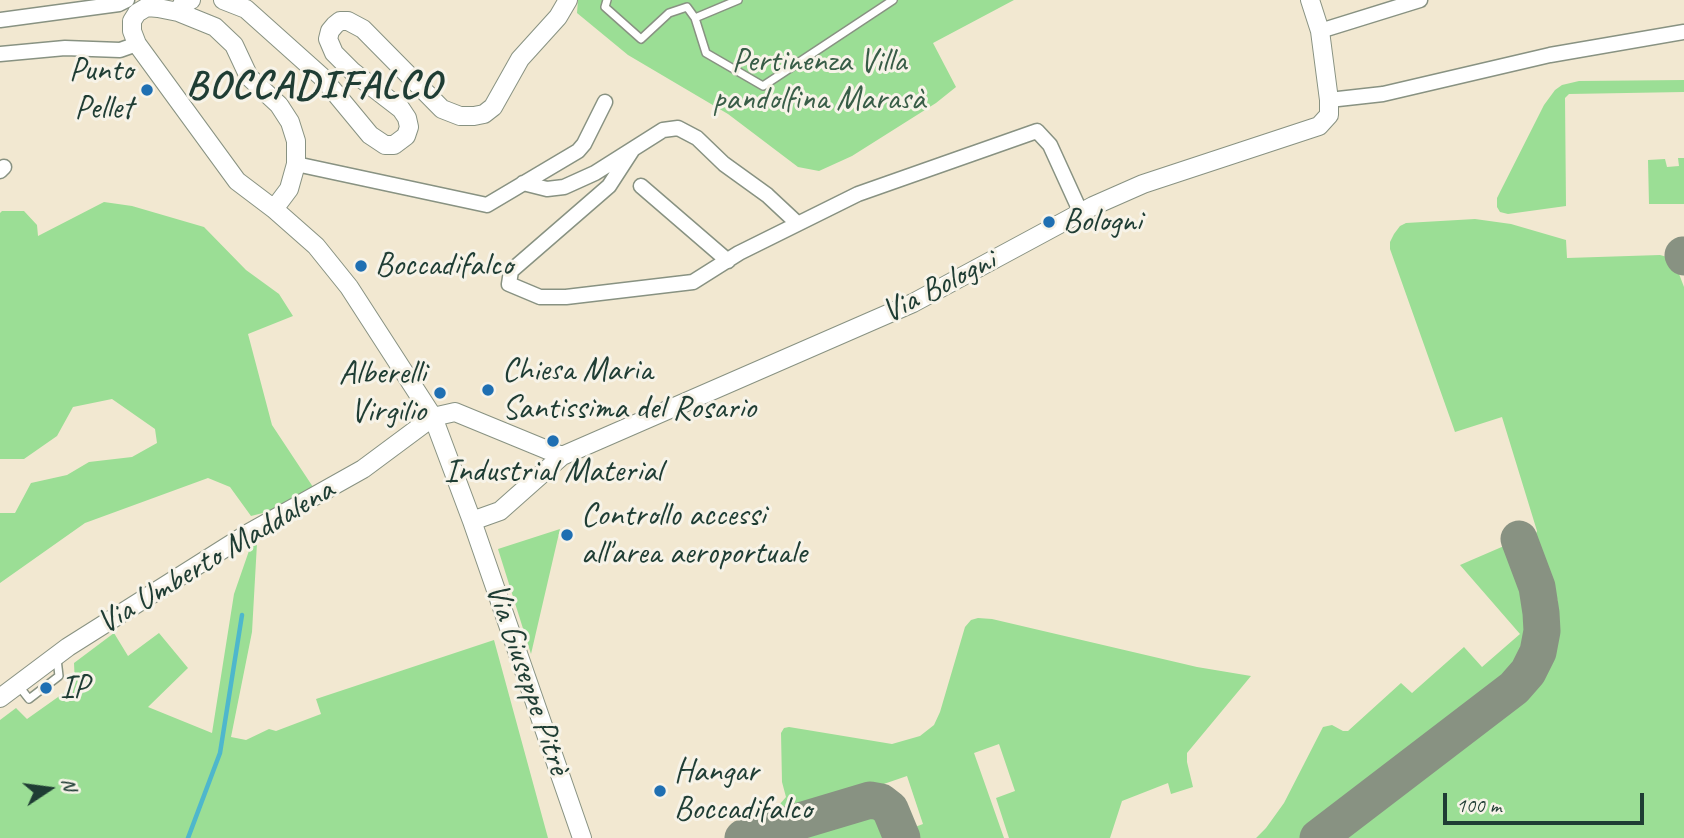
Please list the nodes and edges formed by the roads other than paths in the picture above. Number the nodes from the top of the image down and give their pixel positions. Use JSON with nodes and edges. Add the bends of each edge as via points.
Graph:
{"nodes":[{"id":1,"x":223,"y":0,"type":"edge"},
{"id":2,"x":568,"y":0,"type":"edge"},
{"id":3,"x":607,"y":0,"type":"edge"},
{"id":4,"x":738,"y":0,"type":"edge"},
{"id":5,"x":893,"y":0,"type":"edge"},
{"id":6,"x":1310,"y":0,"type":"edge"},
{"id":7,"x":1420,"y":0,"type":"edge"},
{"id":8,"x":131,"y":4,"type":"edge"},
{"id":9,"x":185,"y":6,"type":"edge"},
{"id":10,"x":695,"y":18,"type":"junction"},
{"id":11,"x":0,"y":20,"type":"edge"},
{"id":12,"x":1320,"y":31,"type":"junction"},
{"id":13,"x":1684,"y":32,"type":"edge"},
{"id":14,"x":137,"y":44,"type":"junction"},
{"id":15,"x":0,"y":54,"type":"edge"},
{"id":16,"x":1329,"y":100,"type":"junction"},
{"id":17,"x":605,"y":102,"type":"dead end"},
{"id":18,"x":633,"y":149,"type":"junction"},
{"id":19,"x":296,"y":163,"type":"junction"},
{"id":20,"x":523,"y":183,"type":"junction"},
{"id":21,"x":641,"y":186,"type":"dead end"},
{"id":22,"x":274,"y":209,"type":"junction"},
{"id":23,"x":1081,"y":213,"type":"junction"},
{"id":24,"x":797,"y":223,"type":"junction"},
{"id":25,"x":728,"y":261,"type":"junction"},
{"id":26,"x":433,"y":417,"type":"junction"},
{"id":27,"x":562,"y":456,"type":"junction"},
{"id":28,"x":472,"y":521,"type":"junction"},
{"id":29,"x":0,"y":698,"type":"edge"},
{"id":30,"x":582,"y":838,"type":"edge"}],
"edges":[{"from":1,"to":2,"type":"street","via":[[246,9],[322,77],[370,135],[394,145],[406,136],[407,118],[334,53],[328,39],[335,25],[348,21],[363,29],[442,109],[474,116],[493,107],[520,59]]},
{"from":3,"to":10,"type":"lane","via":[[606,7],[641,39],[669,13],[687,7]]},
{"from":4,"to":10,"type":"lane"},
{"from":5,"to":10,"type":"lane","via":[[763,86],[706,53]]},
{"from":6,"to":12,"type":"street"},
{"from":7,"to":12,"type":"street"},
{"from":8,"to":9,"type":"street"},
{"from":8,"to":11,"type":"street"},
{"from":8,"to":14,"type":"street"},
{"from":9,"to":19,"type":"street","via":[[234,45],[249,77],[279,105],[296,141]]},
{"from":12,"to":16,"type":"street"},
{"from":13,"to":16,"type":"street","via":[[1550,55],[1383,94]]},
{"from":14,"to":15,"type":"street","via":[[120,50],[65,48]]},
{"from":14,"to":22,"type":"street","name":"Via Giuseppe Pitrè","via":[[237,181]]},
{"from":16,"to":23,"type":"street","name":"Via Bologni","via":[[1329,115],[1319,126],[1143,184]]},
{"from":17,"to":20,"type":"street","via":[[578,151]]},
{"from":18,"to":20,"type":"street","via":[[564,187],[547,189]]},
{"from":18,"to":24,"type":"street","via":[[663,130],[678,128],[697,138]]},
{"from":18,"to":25,"type":"street","via":[[608,186],[511,271],[509,284],[540,297],[632,291],[693,282]]},
{"from":19,"to":20,"type":"street","via":[[487,205]]},
{"from":19,"to":22,"type":"street","via":[[289,189]]},
{"from":21,"to":25,"type":"street"},
{"from":22,"to":26,"type":"street","name":"Via Giuseppe Pitrè","via":[[316,246],[349,286]]},
{"from":23,"to":24,"type":"street","via":[[1049,145],[1037,131],[903,176]]},
{"from":23,"to":27,"type":"street","name":"Via Bologni","via":[[913,303]]},
{"from":24,"to":25,"type":"street"},
{"from":26,"to":27,"type":"street","via":[[455,412]]},
{"from":26,"to":28,"type":"street","name":"Via Giuseppe Pitrè"},
{"from":26,"to":29,"type":"street","name":"Via Umberto Maddalena","via":[[363,469],[247,534]]},
{"from":27,"to":28,"type":"street","name":"Via Bologni","via":[[500,511]]},
{"from":28,"to":30,"type":"street","name":"Via Giuseppe Pitrè"}]}
